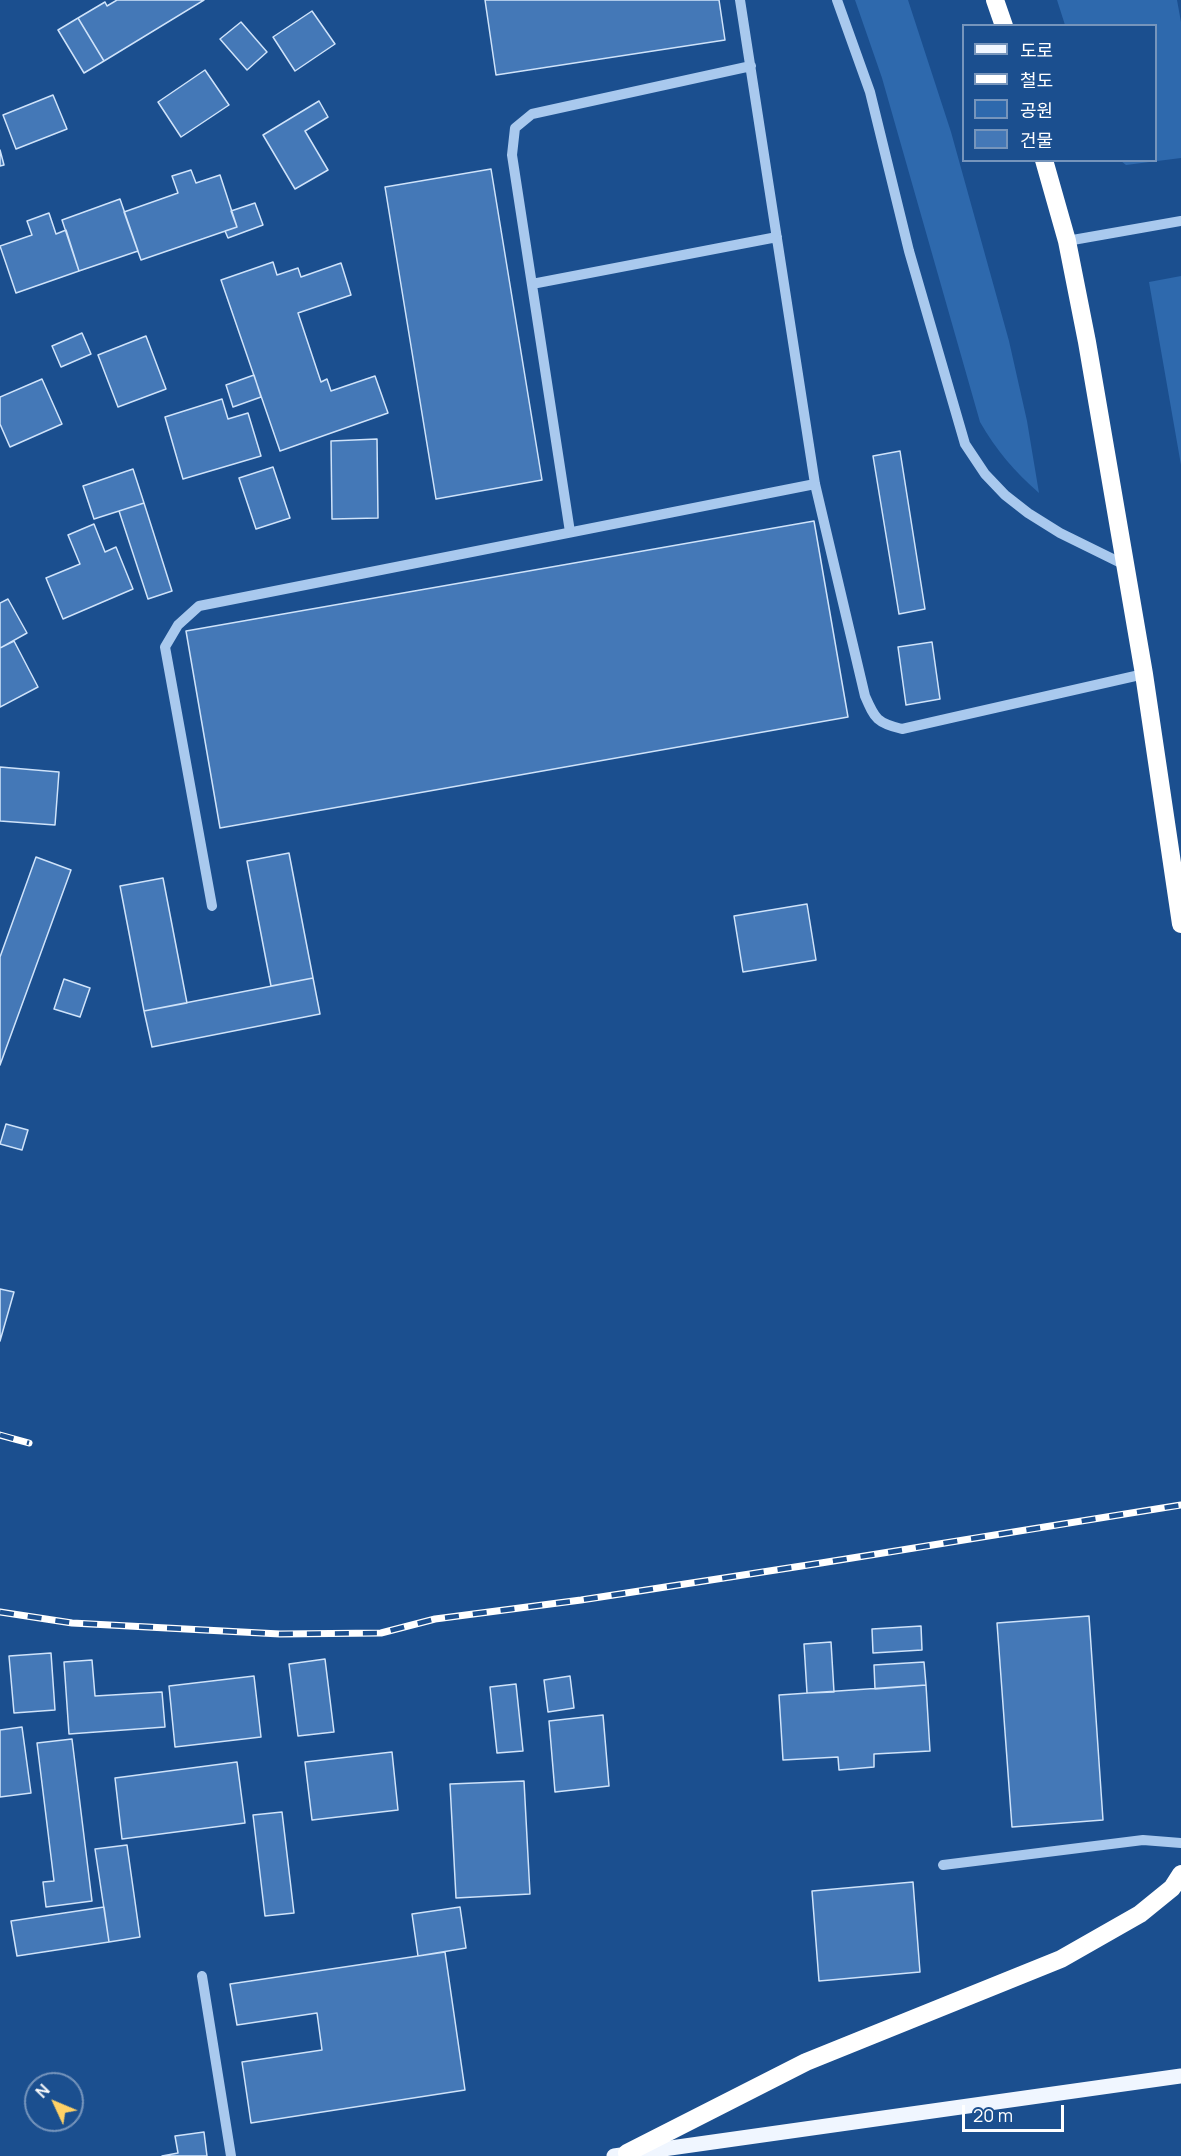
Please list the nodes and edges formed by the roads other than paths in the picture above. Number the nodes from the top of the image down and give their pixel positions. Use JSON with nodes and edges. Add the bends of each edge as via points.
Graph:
{"nodes":[{"id":1,"x":740,"y":0,"type":"edge"},
{"id":2,"x":837,"y":0,"type":"edge"},
{"id":3,"x":995,"y":0,"type":"edge"},
{"id":4,"x":1003,"y":24,"type":"edge"},
{"id":5,"x":751,"y":66,"type":"junction"},
{"id":6,"x":1045,"y":162,"type":"edge"},
{"id":7,"x":1181,"y":220,"type":"edge"},
{"id":8,"x":777,"y":237,"type":"junction"},
{"id":9,"x":1067,"y":241,"type":"junction"},
{"id":10,"x":532,"y":284,"type":"junction"},
{"id":11,"x":815,"y":484,"type":"junction"},
{"id":12,"x":570,"y":532,"type":"junction"},
{"id":13,"x":1125,"y":565,"type":"junction"},
{"id":14,"x":1144,"y":674,"type":"junction"},
{"id":15,"x":212,"y":906,"type":"dead end"},
{"id":16,"x":1181,"y":924,"type":"edge"},
{"id":17,"x":1181,"y":1843,"type":"edge"},
{"id":18,"x":943,"y":1865,"type":"dead end"},
{"id":19,"x":1181,"y":1874,"type":"edge"},
{"id":20,"x":202,"y":1976,"type":"dead end"},
{"id":21,"x":1181,"y":2076,"type":"edge"},
{"id":22,"x":626,"y":2155,"type":"edge"},
{"id":23,"x":231,"y":2156,"type":"edge"}],
"edges":[{"from":1,"to":5,"type":"lane"},
{"from":2,"to":13,"type":"lane","via":[[870,92],[909,250],[965,444],[985,474],[1028,513]]},
{"from":3,"to":4,"type":"highway"},
{"from":5,"to":8,"type":"lane"},
{"from":5,"to":10,"type":"lane","via":[[532,114],[515,128],[512,155]]},
{"from":6,"to":9,"type":"highway"},
{"from":7,"to":9,"type":"lane"},
{"from":8,"to":10,"type":"lane"},
{"from":8,"to":11,"type":"lane"},
{"from":9,"to":13,"type":"highway"},
{"from":10,"to":12,"type":"lane"},
{"from":11,"to":12,"type":"lane"},
{"from":11,"to":14,"type":"lane","via":[[865,696],[873,716],[882,724],[902,729]]},
{"from":12,"to":15,"type":"lane","via":[[199,606],[178,625],[165,647]]},
{"from":13,"to":14,"type":"highway"},
{"from":14,"to":16,"type":"highway"},
{"from":17,"to":18,"type":"lane","via":[[1143,1840]]},
{"from":19,"to":22,"type":"highway","via":[[1172,1888],[1140,1914],[1062,1959],[806,2062]]},
{"from":20,"to":23,"type":"lane"},
{"from":21,"to":22,"type":"main road"}]}
